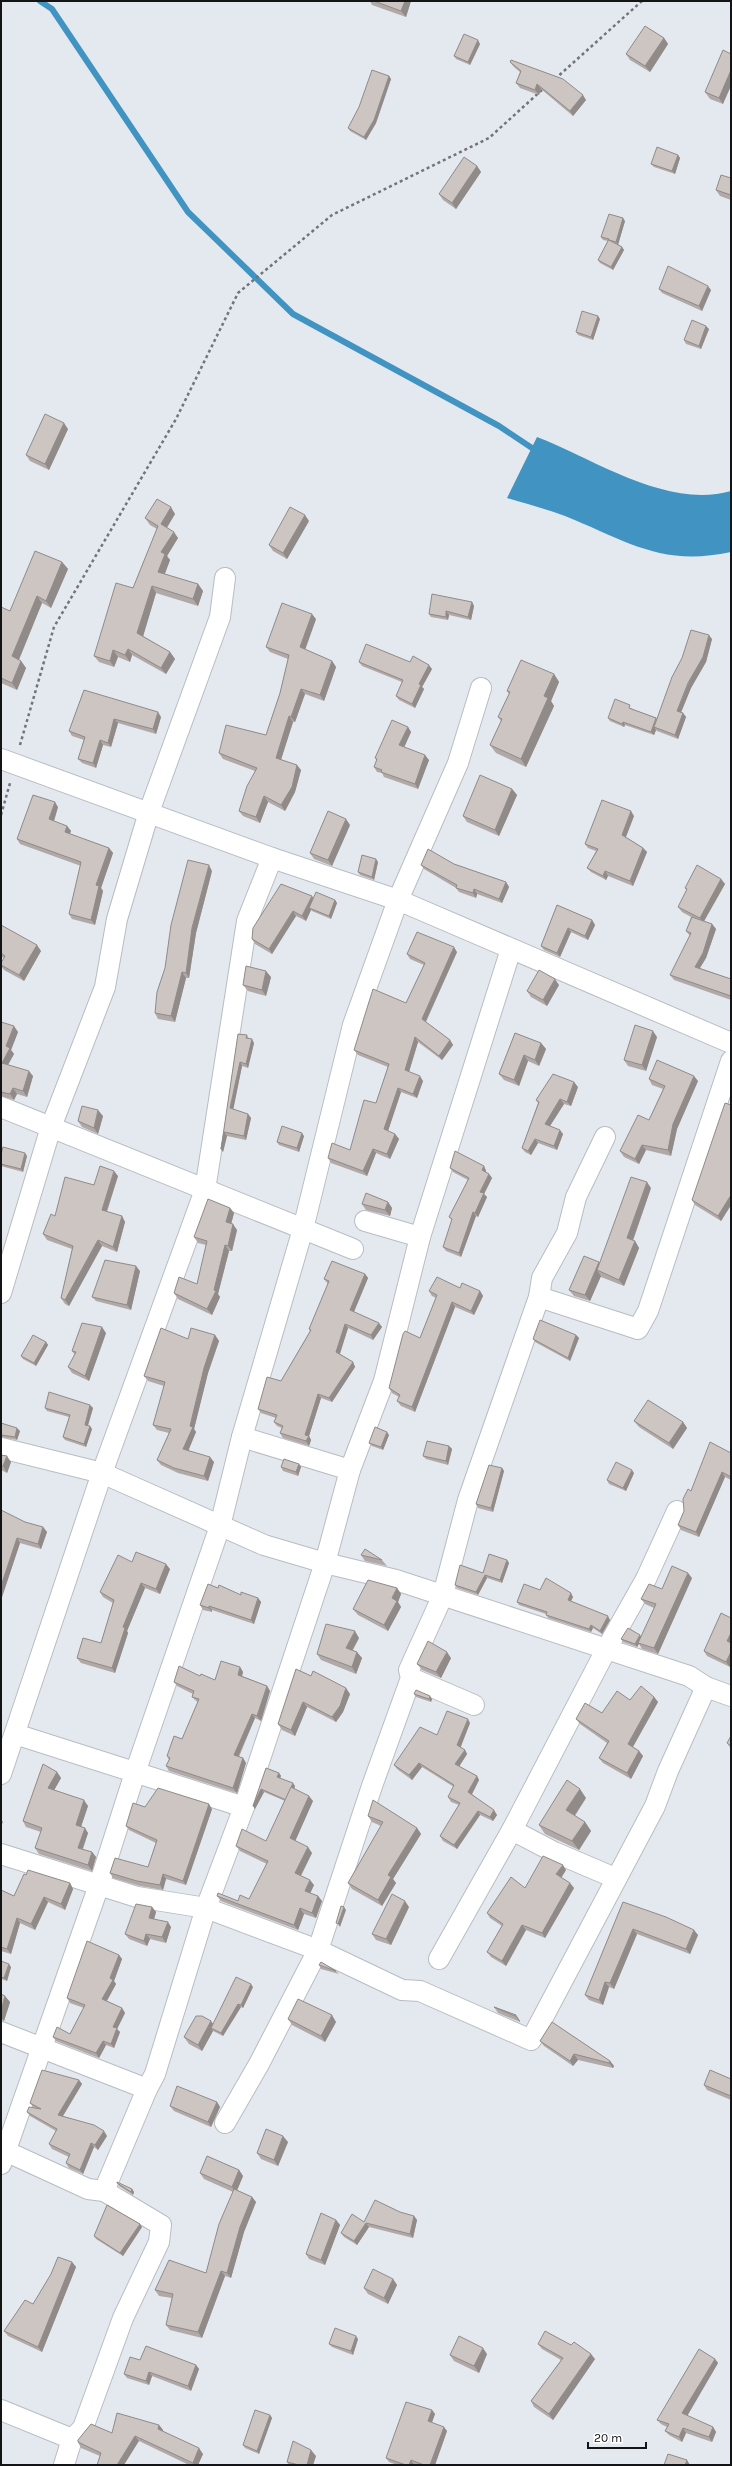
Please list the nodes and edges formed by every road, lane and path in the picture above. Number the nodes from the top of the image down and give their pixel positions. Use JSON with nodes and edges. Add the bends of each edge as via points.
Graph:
{"nodes":[{"id":1,"x":642,"y":1,"type":"edge"},
{"id":2,"x":554,"y":80,"type":"edge"},
{"id":3,"x":548,"y":85,"type":"edge"},
{"id":4,"x":226,"y":578,"type":"dead end"},
{"id":5,"x":481,"y":688,"type":"dead end"},
{"id":6,"x":8,"y":761,"type":"edge"},
{"id":7,"x":149,"y":812,"type":"junction"},
{"id":8,"x":1,"y":815,"type":"edge"},
{"id":9,"x":272,"y":858,"type":"junction"},
{"id":10,"x":398,"y":900,"type":"junction"},
{"id":11,"x":511,"y":948,"type":"junction"},
{"id":12,"x":731,"y":1043,"type":"edge"},
{"id":13,"x":731,"y":1061,"type":"edge"},
{"id":14,"x":1,"y":1107,"type":"edge"},
{"id":15,"x":51,"y":1127,"type":"junction"},
{"id":16,"x":605,"y":1137,"type":"dead end"},
{"id":17,"x":205,"y":1190,"type":"junction"},
{"id":18,"x":365,"y":1221,"type":"dead end"},
{"id":19,"x":303,"y":1229,"type":"junction"},
{"id":20,"x":420,"y":1237,"type":"junction"},
{"id":21,"x":353,"y":1249,"type":"dead end"},
{"id":22,"x":1,"y":1293,"type":"edge"},
{"id":23,"x":539,"y":1297,"type":"junction"},
{"id":24,"x":242,"y":1436,"type":"junction"},
{"id":25,"x":1,"y":1448,"type":"edge"},
{"id":26,"x":350,"y":1470,"type":"junction"},
{"id":27,"x":102,"y":1473,"type":"junction"},
{"id":28,"x":677,"y":1511,"type":"dead end"},
{"id":29,"x":220,"y":1526,"type":"junction"},
{"id":30,"x":325,"y":1563,"type":"junction"},
{"id":31,"x":443,"y":1595,"type":"junction"},
{"id":32,"x":607,"y":1648,"type":"junction"},
{"id":33,"x":411,"y":1678,"type":"junction"},
{"id":34,"x":706,"y":1687,"type":"junction"},
{"id":35,"x":731,"y":1696,"type":"edge"},
{"id":36,"x":474,"y":1705,"type":"dead end"},
{"id":37,"x":14,"y":1734,"type":"junction"},
{"id":38,"x":135,"y":1773,"type":"junction"},
{"id":39,"x":1,"y":1774,"type":"edge"},
{"id":40,"x":244,"y":1807,"type":"junction"},
{"id":41,"x":512,"y":1830,"type":"junction"},
{"id":42,"x":1,"y":1854,"type":"edge"},
{"id":43,"x":615,"y":1878,"type":"junction"},
{"id":44,"x":99,"y":1885,"type":"junction"},
{"id":45,"x":206,"y":1908,"type":"junction"},
{"id":46,"x":318,"y":1950,"type":"junction"},
{"id":47,"x":438,"y":1959,"type":"dead end"},
{"id":48,"x":1,"y":2032,"type":"edge"},
{"id":49,"x":41,"y":2049,"type":"junction"},
{"id":50,"x":147,"y":2089,"type":"junction"},
{"id":51,"x":225,"y":2123,"type":"dead end"},
{"id":52,"x":3,"y":2155,"type":"edge"},
{"id":53,"x":104,"y":2190,"type":"junction"},
{"id":54,"x":1,"y":2410,"type":"edge"},
{"id":55,"x":72,"y":2438,"type":"junction"},
{"id":56,"x":64,"y":2465,"type":"edge"}],
"edges":[{"from":1,"to":2,"type":"path"},
{"from":3,"to":6,"type":"path","via":[[489,138],[332,216],[238,293],[176,419],[54,627]]},
{"from":4,"to":7,"type":"street","via":[[220,617]]},
{"from":5,"to":10,"type":"street","via":[[458,763]]},
{"from":6,"to":7,"type":"street"},
{"from":6,"to":8,"type":"path"},
{"from":7,"to":9,"type":"street"},
{"from":7,"to":15,"type":"street","via":[[117,919],[105,987]]},
{"from":9,"to":10,"type":"street"},
{"from":9,"to":17,"type":"street","via":[[247,921]]},
{"from":10,"to":11,"type":"street"},
{"from":10,"to":19,"type":"street","via":[[353,1025]]},
{"from":11,"to":12,"type":"street"},
{"from":11,"to":20,"type":"street"},
{"from":13,"to":23,"type":"street","via":[[648,1311],[638,1329]]},
{"from":14,"to":15,"type":"street"},
{"from":15,"to":17,"type":"street"},
{"from":15,"to":22,"type":"street"},
{"from":16,"to":23,"type":"street","via":[[576,1197],[567,1233],[542,1278]]},
{"from":17,"to":19,"type":"street"},
{"from":17,"to":27,"type":"street"},
{"from":18,"to":20,"type":"street"},
{"from":19,"to":21,"type":"street"},
{"from":19,"to":24,"type":"street"},
{"from":20,"to":26,"type":"street","via":[[384,1381]]},
{"from":23,"to":31,"type":"street","via":[[468,1500]]},
{"from":24,"to":26,"type":"street"},
{"from":24,"to":29,"type":"street"},
{"from":25,"to":27,"type":"street"},
{"from":26,"to":30,"type":"street"},
{"from":27,"to":29,"type":"street"},
{"from":27,"to":37,"type":"street"},
{"from":28,"to":32,"type":"street","via":[[646,1579]]},
{"from":29,"to":30,"type":"street","via":[[264,1545]]},
{"from":29,"to":38,"type":"street"},
{"from":30,"to":31,"type":"street","via":[[396,1580]]},
{"from":30,"to":40,"type":"street"},
{"from":31,"to":32,"type":"street"},
{"from":31,"to":33,"type":"street","via":[[410,1670]]},
{"from":32,"to":34,"type":"street","via":[[688,1676]]},
{"from":32,"to":41,"type":"street"},
{"from":33,"to":36,"type":"street"},
{"from":33,"to":46,"type":"street"},
{"from":34,"to":35,"type":"street"},
{"from":34,"to":43,"type":"street","via":[[655,1806]]},
{"from":37,"to":38,"type":"street"},
{"from":37,"to":39,"type":"street"},
{"from":38,"to":40,"type":"street"},
{"from":38,"to":44,"type":"street"},
{"from":40,"to":45,"type":"street"},
{"from":41,"to":43,"type":"street","via":[[554,1852]]},
{"from":41,"to":47,"type":"street"},
{"from":42,"to":44,"type":"street"},
{"from":43,"to":46,"type":"street","via":[[531,2040],[420,1991],[402,1990]]},
{"from":44,"to":45,"type":"street","via":[[137,1897]]},
{"from":44,"to":49,"type":"street"},
{"from":45,"to":46,"type":"street"},
{"from":45,"to":50,"type":"street","via":[[155,2074]]},
{"from":46,"to":51,"type":"street"},
{"from":48,"to":49,"type":"street"},
{"from":49,"to":50,"type":"street"},
{"from":49,"to":52,"type":"street"},
{"from":50,"to":53,"type":"street"},
{"from":52,"to":53,"type":"street","via":[[88,2189]]},
{"from":53,"to":55,"type":"street","via":[[161,2225],[159,2236],[123,2318],[83,2428]]},
{"from":54,"to":55,"type":"street"},
{"from":55,"to":56,"type":"street"}]}
